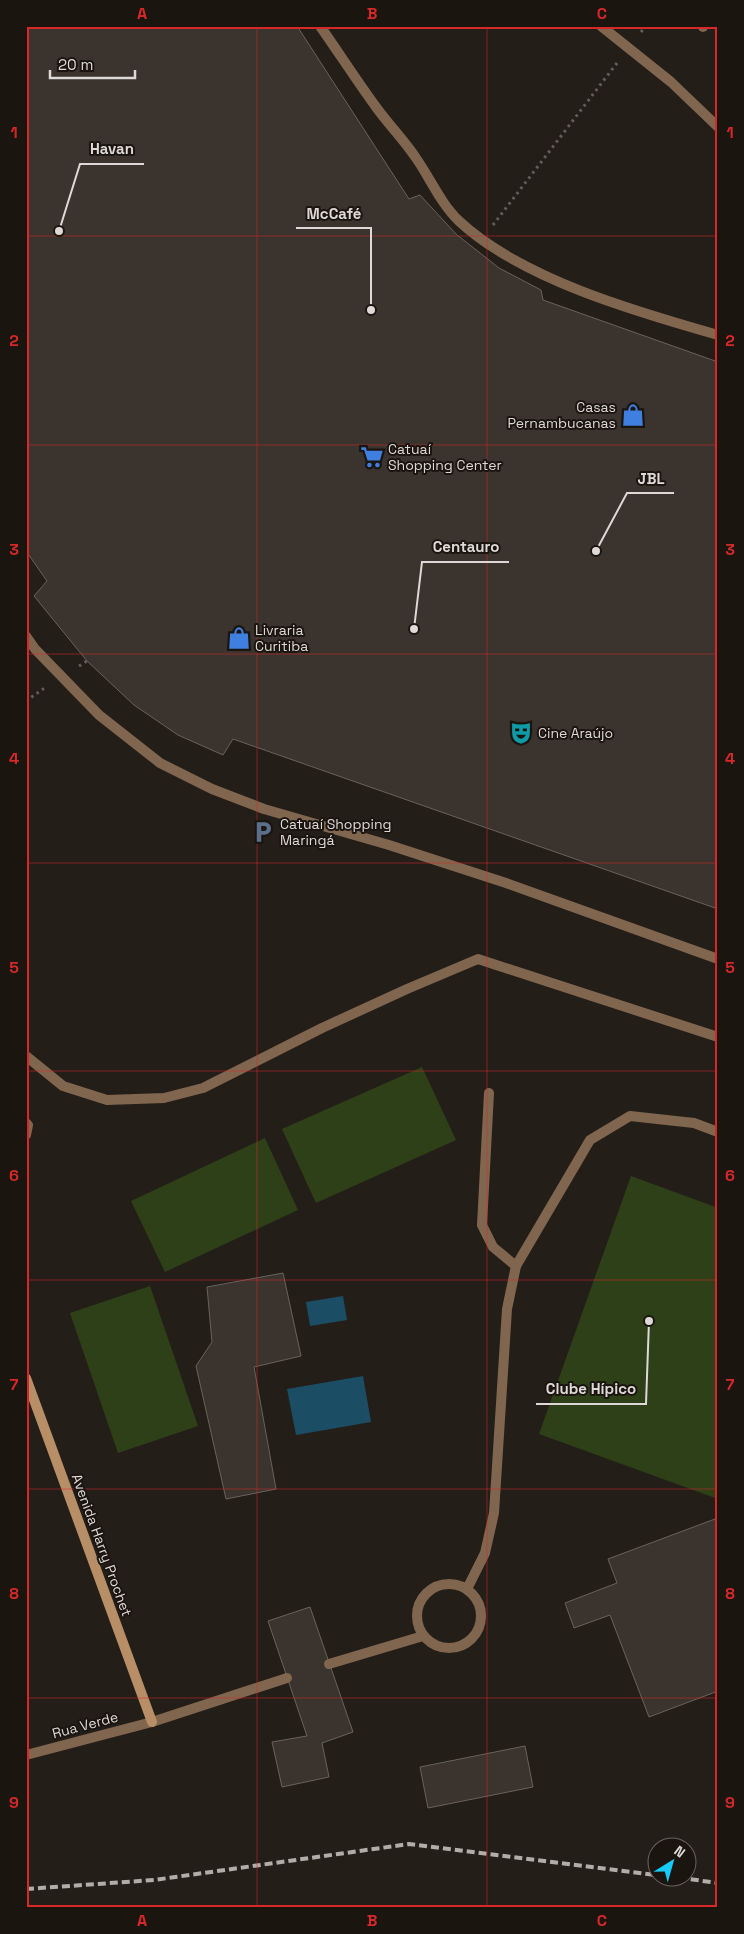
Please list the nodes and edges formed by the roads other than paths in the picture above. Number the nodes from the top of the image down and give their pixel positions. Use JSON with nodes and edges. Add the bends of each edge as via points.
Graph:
{"nodes":[{"id":1,"x":320,"y":26,"type":"edge"},
{"id":2,"x":601,"y":26,"type":"edge"},
{"id":3,"x":718,"y":127,"type":"edge"},
{"id":4,"x":718,"y":335,"type":"edge"},
{"id":5,"x":26,"y":636,"type":"edge"},
{"id":6,"x":718,"y":959,"type":"edge"},
{"id":7,"x":718,"y":1037,"type":"edge"},
{"id":8,"x":26,"y":1056,"type":"edge"},
{"id":9,"x":489,"y":1094,"type":"dead end"},
{"id":10,"x":26,"y":1123,"type":"edge"},
{"id":11,"x":718,"y":1132,"type":"edge"},
{"id":12,"x":26,"y":1135,"type":"edge"},
{"id":13,"x":516,"y":1266,"type":"junction"},
{"id":14,"x":26,"y":1378,"type":"edge"},
{"id":15,"x":466,"y":1589,"type":"junction"},
{"id":16,"x":423,"y":1636,"type":"junction"},
{"id":17,"x":329,"y":1664,"type":"dead end"},
{"id":18,"x":287,"y":1678,"type":"dead end"},
{"id":19,"x":152,"y":1722,"type":"junction"},
{"id":20,"x":26,"y":1755,"type":"edge"}],
"edges":[{"from":1,"to":4,"type":"street","via":[[376,108],[415,156],[446,206],[482,239],[524,266],[590,293]]},
{"from":2,"to":3,"type":"street","via":[[671,82]]},
{"from":5,"to":6,"type":"street","via":[[99,715],[160,763],[212,789],[264,809],[506,883]]},
{"from":7,"to":8,"type":"street","via":[[478,959],[407,988],[203,1088],[164,1098],[107,1100],[63,1086]]},
{"from":9,"to":13,"type":"street","via":[[482,1225],[493,1247]]},
{"from":10,"to":12,"type":"street"},
{"from":11,"to":13,"type":"street","via":[[694,1123],[630,1116],[590,1140]]},
{"from":13,"to":15,"type":"street","via":[[507,1309],[494,1513],[485,1553]]},
{"from":14,"to":19,"type":"street","name":"Avenida Harry Prochet"},
{"from":15,"to":16,"type":"street","via":[[454,1584],[442,1585],[426,1594],[417,1611],[417,1624]]},
{"from":15,"to":16,"type":"street","via":[[476,1598],[481,1609],[482,1622],[477,1634],[457,1648],[432,1644]]},
{"from":16,"to":17,"type":"street"},
{"from":18,"to":19,"type":"street","name":"Rua Verde"},
{"from":19,"to":20,"type":"street","name":"Rua Verde"}]}
